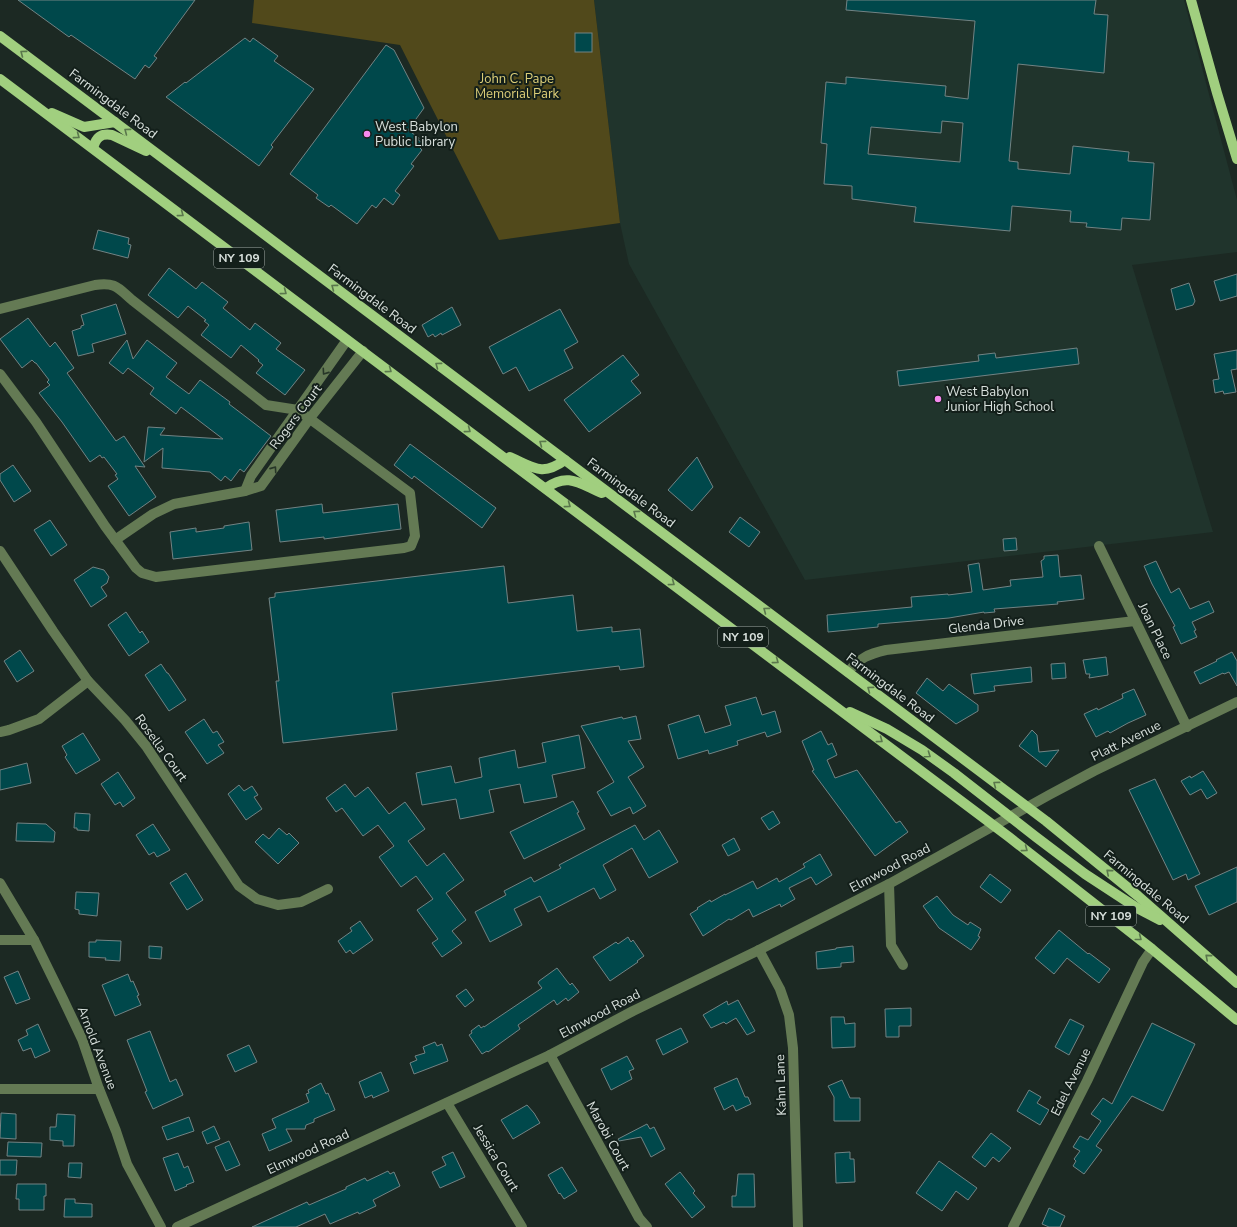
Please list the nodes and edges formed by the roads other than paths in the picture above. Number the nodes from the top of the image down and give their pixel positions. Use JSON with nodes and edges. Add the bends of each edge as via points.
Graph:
{"nodes":[{"id":1,"x":1191,"y":0,"type":"edge"},
{"id":2,"x":0,"y":36,"type":"edge"},
{"id":3,"x":0,"y":79,"type":"edge"},
{"id":4,"x":34,"y":104,"type":"junction"},
{"id":5,"x":114,"y":122,"type":"junction"},
{"id":6,"x":93,"y":148,"type":"junction"},
{"id":7,"x":1237,"y":159,"type":"edge"},
{"id":8,"x":169,"y":163,"type":"junction"},
{"id":9,"x":0,"y":310,"type":"edge"},
{"id":10,"x":347,"y":340,"type":"junction"},
{"id":11,"x":363,"y":351,"type":"junction"},
{"id":12,"x":0,"y":374,"type":"edge"},
{"id":13,"x":298,"y":410,"type":"junction"},
{"id":14,"x":310,"y":418,"type":"junction"},
{"id":15,"x":492,"y":448,"type":"junction"},
{"id":16,"x":565,"y":460,"type":"junction"},
{"id":17,"x":546,"y":488,"type":"junction"},
{"id":18,"x":245,"y":491,"type":"junction"},
{"id":19,"x":618,"y":500,"type":"junction"},
{"id":20,"x":115,"y":540,"type":"junction"},
{"id":21,"x":1099,"y":546,"type":"dead end"},
{"id":22,"x":0,"y":550,"type":"edge"},
{"id":23,"x":1135,"y":621,"type":"junction"},
{"id":24,"x":848,"y":672,"type":"junction"},
{"id":25,"x":88,"y":681,"type":"junction"},
{"id":26,"x":1237,"y":702,"type":"edge"},
{"id":27,"x":832,"y":704,"type":"junction"},
{"id":28,"x":1186,"y":727,"type":"junction"},
{"id":29,"x":0,"y":732,"type":"edge"},
{"id":30,"x":1027,"y":807,"type":"junction"},
{"id":31,"x":1010,"y":817,"type":"junction"},
{"id":32,"x":994,"y":825,"type":"junction"},
{"id":33,"x":0,"y":883,"type":"edge"},
{"id":34,"x":889,"y":884,"type":"junction"},
{"id":35,"x":328,"y":889,"type":"dead end"},
{"id":36,"x":1173,"y":926,"type":"junction"},
{"id":37,"x":0,"y":940,"type":"edge"},
{"id":38,"x":34,"y":940,"type":"junction"},
{"id":39,"x":1152,"y":949,"type":"junction"},
{"id":40,"x":759,"y":950,"type":"junction"},
{"id":41,"x":903,"y":965,"type":"dead end"},
{"id":42,"x":1237,"y":983,"type":"edge"},
{"id":43,"x":1237,"y":1020,"type":"edge"},
{"id":44,"x":550,"y":1055,"type":"junction"},
{"id":45,"x":0,"y":1089,"type":"edge"},
{"id":46,"x":99,"y":1089,"type":"junction"},
{"id":47,"x":447,"y":1103,"type":"junction"},
{"id":48,"x":161,"y":1227,"type":"edge"},
{"id":49,"x":177,"y":1227,"type":"edge"},
{"id":50,"x":522,"y":1227,"type":"edge"},
{"id":51,"x":647,"y":1227,"type":"edge"},
{"id":52,"x":798,"y":1227,"type":"edge"},
{"id":53,"x":1012,"y":1227,"type":"edge"}],
"edges":[{"from":1,"to":7,"type":"main road"},
{"from":5,"to":2,"type":"main road","name":"Farmingdale Road","number":"NY 109","one_way":true},
{"from":3,"to":4,"type":"main road","number":"NY 109"},
{"from":4,"to":5,"type":"main road","via":[[84,127]]},
{"from":4,"to":6,"type":"main road","number":"NY 109","one_way":true},
{"from":8,"to":5,"type":"main road","name":"Farmingdale Road","number":"NY 109","one_way":true},
{"from":6,"to":8,"type":"main road","via":[[98,137],[112,135]]},
{"from":6,"to":10,"type":"main road","number":"NY 109","one_way":true},
{"from":16,"to":8,"type":"main road","name":"Farmingdale Road","number":"NY 109","one_way":true},
{"from":9,"to":13,"type":"street","via":[[110,283],[266,405]]},
{"from":10,"to":11,"type":"main road","number":"NY 109"},
{"from":10,"to":13,"type":"street","name":"Rogers Court","one_way":true},
{"from":11,"to":14,"type":"street","name":"Rogers Court"},
{"from":11,"to":15,"type":"main road","number":"NY 109","one_way":true},
{"from":12,"to":20,"type":"street","via":[[36,422]]},
{"from":13,"to":14,"type":"street"},
{"from":13,"to":18,"type":"street","name":"Rogers Court","via":[[251,476]]},
{"from":18,"to":14,"type":"street","name":"Rogers Court","one_way":true,"via":[[262,486]]},
{"from":14,"to":20,"type":"street","via":[[410,493],[415,536],[412,546],[156,577],[142,573],[136,568]]},
{"from":15,"to":16,"type":"main road","via":[[543,470],[554,468]]},
{"from":15,"to":17,"type":"main road","number":"NY 109"},
{"from":16,"to":19,"type":"main road","name":"Farmingdale Road","number":"NY 109"},
{"from":17,"to":19,"type":"main road","via":[[555,482],[566,480],[577,482]]},
{"from":17,"to":27,"type":"main road","number":"NY 109","one_way":true},
{"from":18,"to":20,"type":"street","name":"Rogers Court","via":[[174,504],[153,514]]},
{"from":24,"to":19,"type":"main road","name":"Farmingdale Road","number":"NY 109","one_way":true},
{"from":21,"to":23,"type":"street","name":"Joan Place"},
{"from":22,"to":25,"type":"street","name":"Rosella Court"},
{"from":23,"to":24,"type":"street","name":"Glenda Drive","via":[[886,650],[864,656]]},
{"from":23,"to":28,"type":"street","name":"Joan Place"},
{"from":30,"to":24,"type":"main road","name":"Farmingdale Road","number":"NY 109","one_way":true},
{"from":25,"to":29,"type":"street","via":[[39,719]]},
{"from":25,"to":35,"type":"street","name":"Rosella Court","via":[[146,746],[239,886],[257,899],[278,905],[301,902]]},
{"from":26,"to":28,"type":"street","name":"Platt Avenue"},
{"from":27,"to":31,"type":"main road","one_way":true,"via":[[906,740],[954,773]]},
{"from":27,"to":32,"type":"main road","number":"NY 109","one_way":true},
{"from":28,"to":30,"type":"street","name":"Platt Avenue","via":[[1094,771]]},
{"from":30,"to":31,"type":"street","name":"Elmwood Road"},
{"from":36,"to":30,"type":"main road","name":"Farmingdale Road","number":"NY 109","one_way":true},
{"from":31,"to":32,"type":"street","name":"Elmwood Road"},
{"from":31,"to":36,"type":"main road","via":[[1130,904]]},
{"from":32,"to":34,"type":"street","name":"Elmwood Road"},
{"from":32,"to":39,"type":"main road","number":"NY 109","one_way":true},
{"from":33,"to":38,"type":"street","name":"Arnold Avenue"},
{"from":34,"to":40,"type":"street","name":"Elmwood Road"},
{"from":34,"to":41,"type":"street","via":[[891,945]]},
{"from":42,"to":36,"type":"main road","name":"Farmingdale Road","number":"NY 109","one_way":true},
{"from":37,"to":38,"type":"street"},
{"from":38,"to":46,"type":"street","name":"Arnold Avenue","via":[[82,1039]]},
{"from":39,"to":43,"type":"main road","number":"NY 109"},
{"from":39,"to":53,"type":"street","name":"Edel Avenue","via":[[1143,962],[1087,1081]]},
{"from":40,"to":44,"type":"street","name":"Elmwood Road"},
{"from":40,"to":52,"type":"street","name":"Kahn Lane","via":[[780,989],[789,1015],[793,1048]]},
{"from":44,"to":47,"type":"street","name":"Elmwood Road"},
{"from":44,"to":51,"type":"street","name":"Marobi Court","via":[[638,1218]]},
{"from":45,"to":46,"type":"street"},
{"from":46,"to":48,"type":"street","name":"Arnold Avenue","via":[[127,1164]]},
{"from":47,"to":49,"type":"street","name":"Elmwood Road"},
{"from":47,"to":50,"type":"street","name":"Jessica Court"}]}
